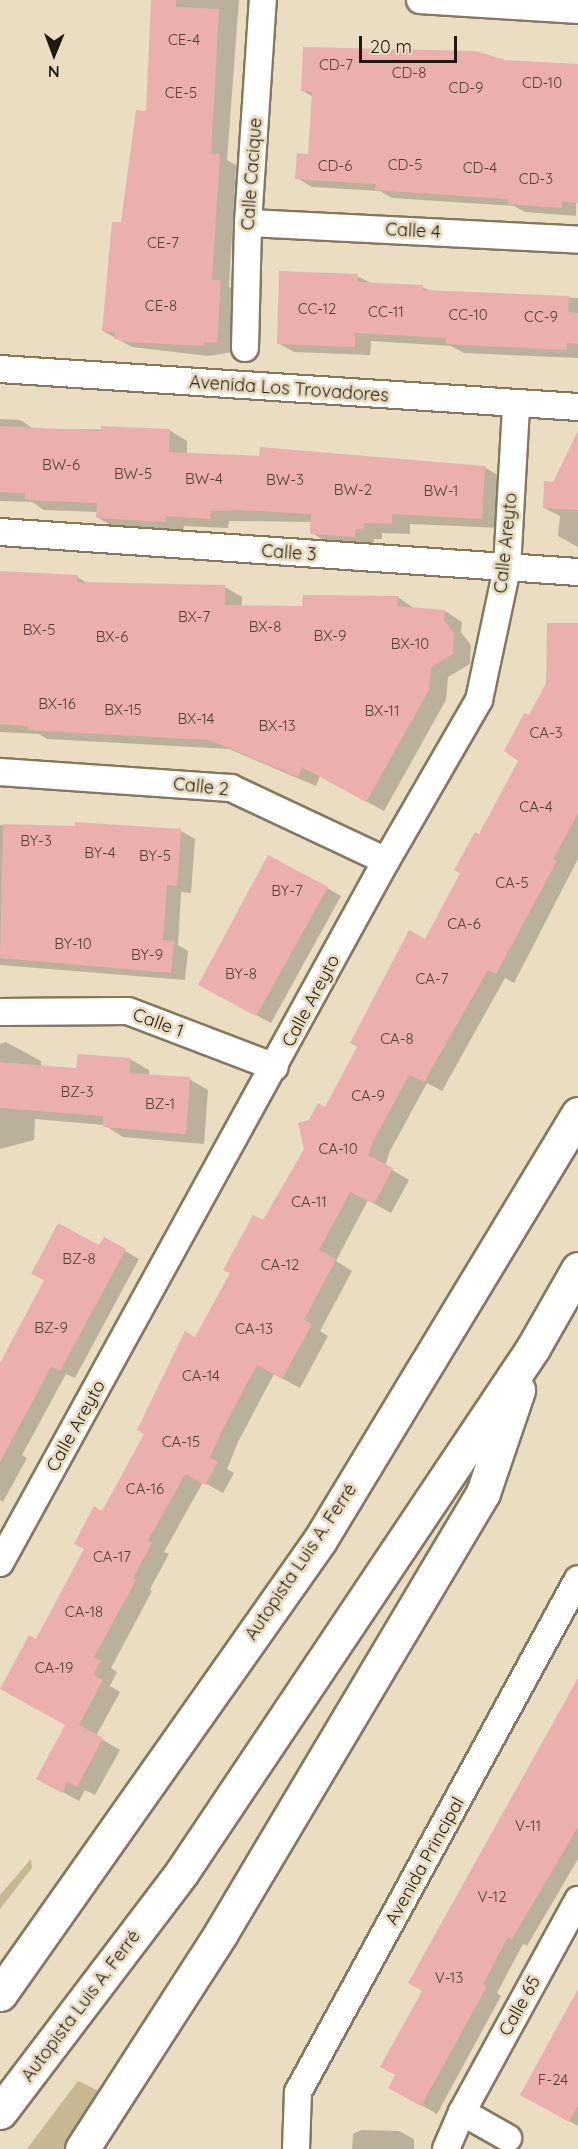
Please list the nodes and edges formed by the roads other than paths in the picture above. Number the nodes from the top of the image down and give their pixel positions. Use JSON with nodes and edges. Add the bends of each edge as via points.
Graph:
{"nodes":[{"id":1,"x":263,"y":0,"type":"edge"},
{"id":2,"x":420,"y":0,"type":"edge"},
{"id":3,"x":578,"y":10,"type":"edge"},
{"id":4,"x":248,"y":223,"type":"junction"},
{"id":5,"x":578,"y":240,"type":"edge"},
{"id":6,"x":246,"y":348,"type":"dead end"},
{"id":7,"x":0,"y":369,"type":"edge"},
{"id":8,"x":516,"y":406,"type":"junction"},
{"id":9,"x":578,"y":407,"type":"edge"},
{"id":10,"x":0,"y":532,"type":"edge"},
{"id":11,"x":507,"y":568,"type":"junction"},
{"id":12,"x":578,"y":572,"type":"edge"},
{"id":13,"x":0,"y":772,"type":"edge"},
{"id":14,"x":386,"y":861,"type":"junction"},
{"id":15,"x":0,"y":1012,"type":"edge"},
{"id":16,"x":275,"y":1067,"type":"junction"},
{"id":17,"x":578,"y":1114,"type":"edge"},
{"id":18,"x":578,"y":1269,"type":"edge"},
{"id":19,"x":533,"y":1348,"type":"junction"},
{"id":20,"x":0,"y":1563,"type":"edge"},
{"id":21,"x":578,"y":1579,"type":"edge"},
{"id":22,"x":578,"y":1900,"type":"edge"},
{"id":23,"x":0,"y":1994,"type":"edge"},
{"id":24,"x":0,"y":2112,"type":"edge"},
{"id":25,"x":462,"y":2112,"type":"junction"},
{"id":26,"x":508,"y":2138,"type":"dead end"},
{"id":27,"x":82,"y":2149,"type":"edge"},
{"id":28,"x":296,"y":2149,"type":"edge"},
{"id":29,"x":446,"y":2149,"type":"edge"}],
"edges":[{"from":1,"to":4,"type":"street","name":"Calle Cacique"},
{"from":2,"to":3,"type":"street"},
{"from":4,"to":5,"type":"street","name":"Calle 4"},
{"from":4,"to":6,"type":"street","name":"Calle Cacique"},
{"from":7,"to":8,"type":"street","name":"Avenida Los Trovadores"},
{"from":8,"to":9,"type":"street","name":"Avenida Los Trovadores"},
{"from":8,"to":11,"type":"street","name":"Calle Areyto"},
{"from":10,"to":11,"type":"street","name":"Calle 3"},
{"from":11,"to":12,"type":"street","name":"Calle 3"},
{"from":11,"to":14,"type":"street","name":"Calle Areyto","via":[[479,700]]},
{"from":13,"to":14,"type":"street","name":"Calle 2","via":[[231,788]]},
{"from":14,"to":16,"type":"street","name":"Calle Areyto"},
{"from":15,"to":16,"type":"street","name":"Calle 1","via":[[128,1011]]},
{"from":16,"to":20,"type":"street","name":"Calle Areyto"},
{"from":17,"to":23,"type":"highway","name":"Autopista Luis A. Ferré","via":[[320,1540]]},
{"from":18,"to":19,"type":"highway","name":"Autopista Luis A. Ferré"},
{"from":19,"to":24,"type":"highway","name":"Autopista Luis A. Ferré","via":[[182,1872]]},
{"from":19,"to":27,"type":"highway","via":[[483,1493],[221,1933]]},
{"from":21,"to":28,"type":"street","name":"Avenida Principal","via":[[298,2092]]},
{"from":22,"to":25,"type":"street","name":"Calle 65"},
{"from":25,"to":26,"type":"street"},
{"from":25,"to":29,"type":"street","name":"Calle 65"}]}
